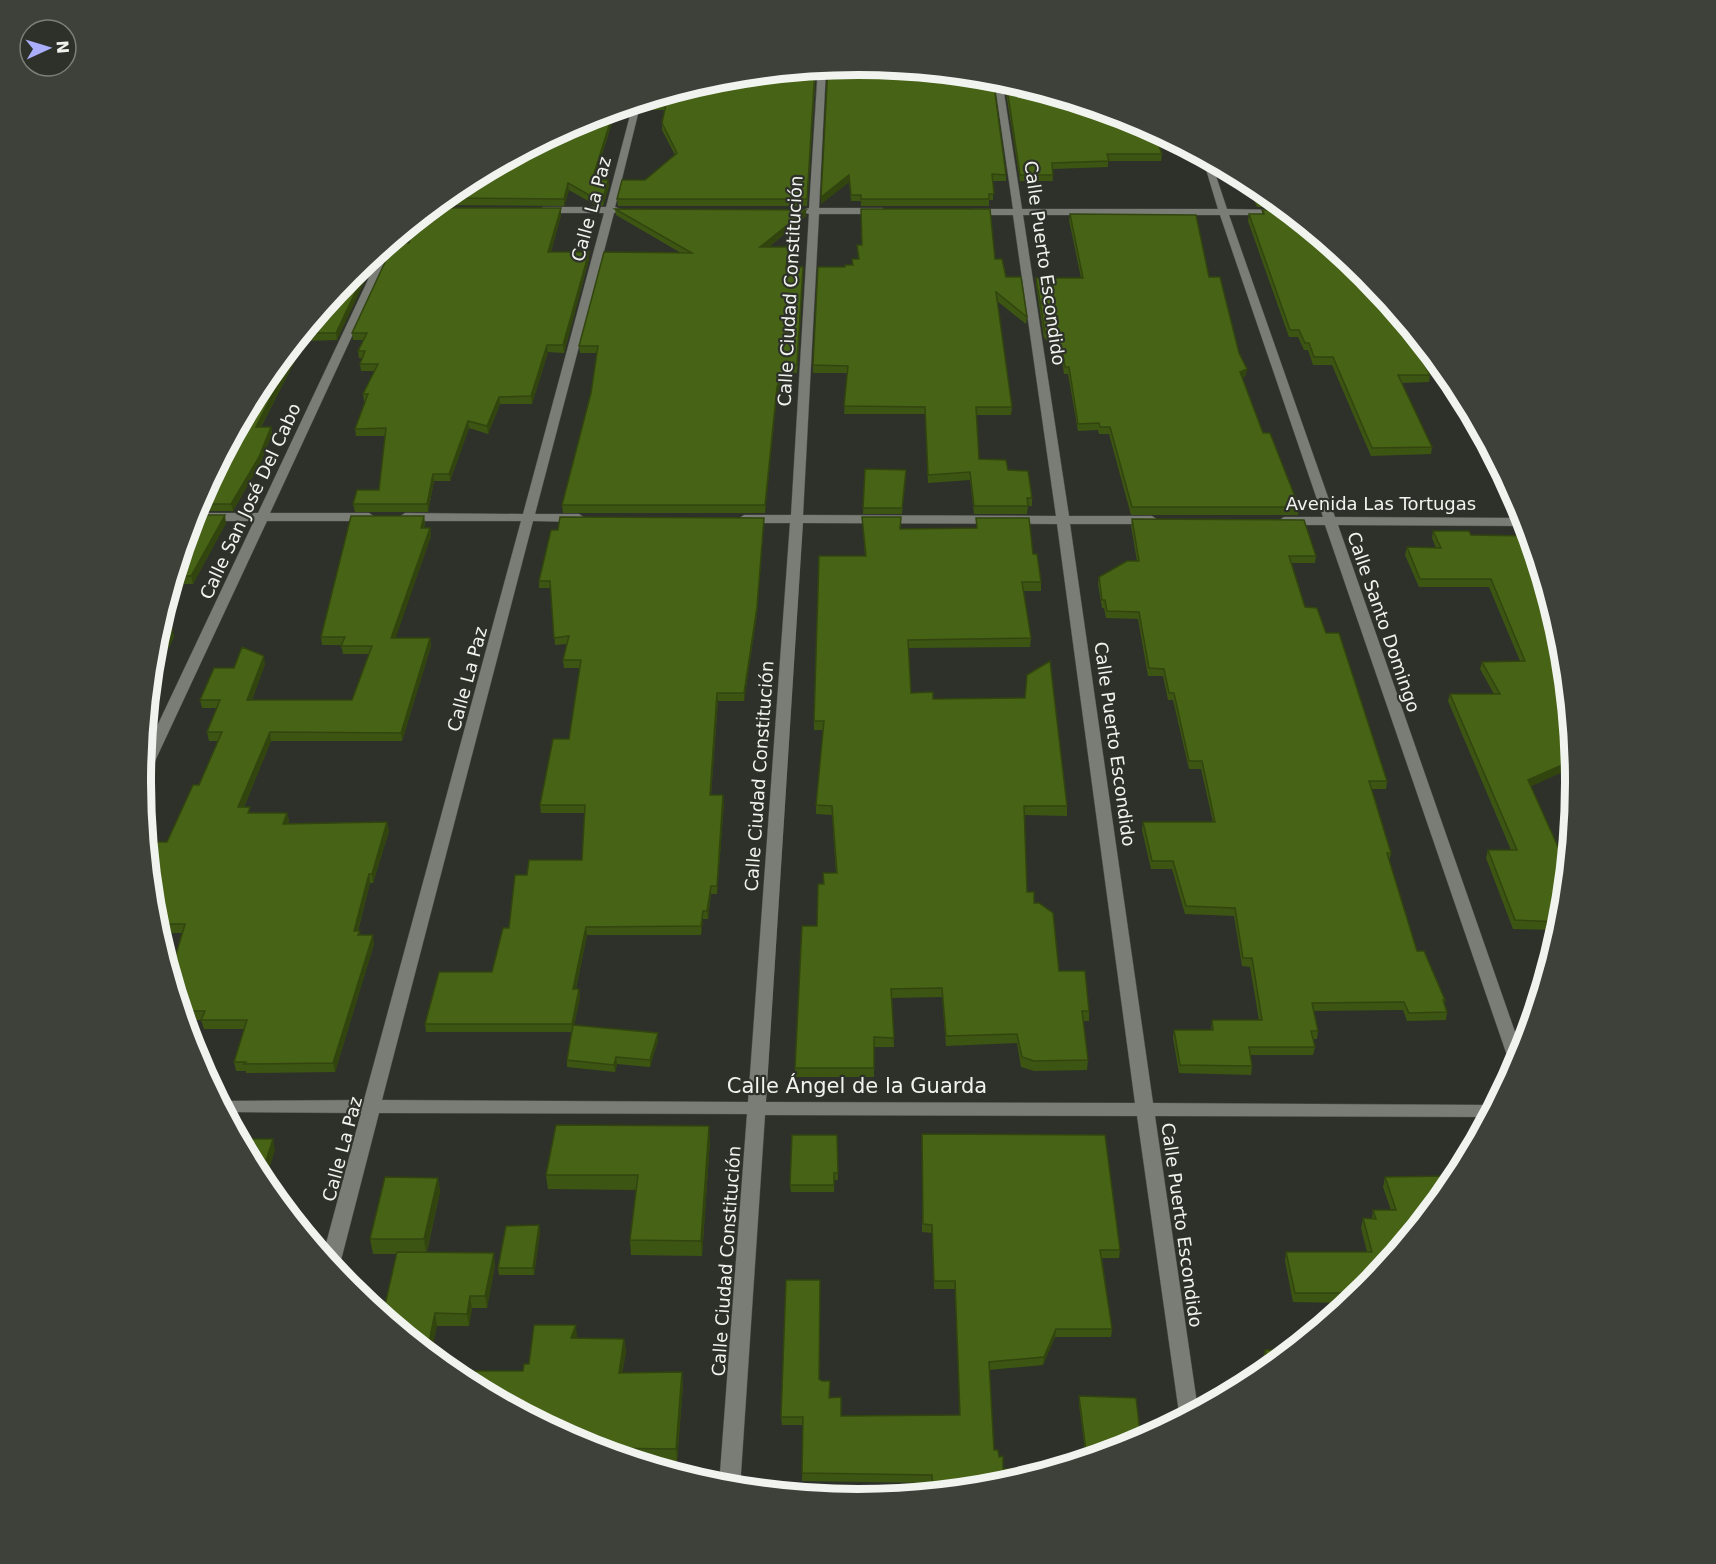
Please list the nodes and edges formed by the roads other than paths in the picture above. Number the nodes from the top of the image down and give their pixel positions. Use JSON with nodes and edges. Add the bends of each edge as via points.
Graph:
{"nodes":[{"id":1,"x":822,"y":77,"type":"edge"},
{"id":2,"x":1000,"y":90,"type":"edge"},
{"id":3,"x":636,"y":112,"type":"edge"},
{"id":4,"x":1209,"y":168,"type":"edge"},
{"id":5,"x":537,"y":210,"type":"edge"},
{"id":6,"x":609,"y":210,"type":"junction"},
{"id":7,"x":632,"y":210,"type":"edge"},
{"id":8,"x":791,"y":211,"type":"edge"},
{"id":9,"x":814,"y":211,"type":"junction"},
{"id":10,"x":897,"y":211,"type":"edge"},
{"id":11,"x":957,"y":212,"type":"edge"},
{"id":12,"x":1017,"y":212,"type":"junction"},
{"id":13,"x":1224,"y":212,"type":"junction"},
{"id":14,"x":1277,"y":213,"type":"edge"},
{"id":15,"x":384,"y":257,"type":"edge"},
{"id":16,"x":203,"y":517,"type":"edge"},
{"id":17,"x":263,"y":517,"type":"junction"},
{"id":18,"x":528,"y":518,"type":"junction"},
{"id":19,"x":598,"y":518,"type":"edge"},
{"id":20,"x":726,"y":519,"type":"edge"},
{"id":21,"x":796,"y":519,"type":"junction"},
{"id":22,"x":1063,"y":520,"type":"junction"},
{"id":23,"x":1168,"y":520,"type":"edge"},
{"id":24,"x":1272,"y":521,"type":"edge"},
{"id":25,"x":1330,"y":521,"type":"junction"},
{"id":26,"x":1515,"y":522,"type":"edge"},
{"id":27,"x":152,"y":752,"type":"edge"},
{"id":28,"x":1512,"y":1049,"type":"edge"},
{"id":29,"x":230,"y":1106,"type":"edge"},
{"id":30,"x":372,"y":1107,"type":"junction"},
{"id":31,"x":756,"y":1108,"type":"junction"},
{"id":32,"x":1147,"y":1110,"type":"junction"},
{"id":33,"x":1483,"y":1111,"type":"edge"},
{"id":34,"x":332,"y":1255,"type":"edge"},
{"id":35,"x":1187,"y":1407,"type":"edge"},
{"id":36,"x":731,"y":1477,"type":"edge"}],
"edges":[{"from":1,"to":9,"type":"street","name":"Calle Ciudad Constitución"},
{"from":2,"to":12,"type":"street","name":"Calle Puerto Escondido"},
{"from":3,"to":6,"type":"street","name":"Calle La Paz"},
{"from":4,"to":13,"type":"street","name":"Calle Santo Domingo"},
{"from":5,"to":6,"type":"street"},
{"from":6,"to":7,"type":"street"},
{"from":6,"to":18,"type":"street","name":"Calle La Paz"},
{"from":8,"to":9,"type":"street"},
{"from":9,"to":10,"type":"street"},
{"from":9,"to":21,"type":"street","name":"Calle Ciudad Constitución"},
{"from":11,"to":12,"type":"street"},
{"from":12,"to":13,"type":"street"},
{"from":12,"to":22,"type":"street","name":"Calle Puerto Escondido"},
{"from":13,"to":14,"type":"street"},
{"from":13,"to":25,"type":"street","name":"Calle Santo Domingo"},
{"from":15,"to":17,"type":"street","name":"Calle San José Del Cabo"},
{"from":16,"to":17,"type":"street"},
{"from":17,"to":18,"type":"street"},
{"from":17,"to":27,"type":"street","name":"Calle San José Del Cabo"},
{"from":18,"to":19,"type":"street"},
{"from":18,"to":30,"type":"street","name":"Calle La Paz"},
{"from":20,"to":21,"type":"street"},
{"from":21,"to":22,"type":"street"},
{"from":21,"to":31,"type":"street","name":"Calle Ciudad Constitución"},
{"from":22,"to":23,"type":"street"},
{"from":22,"to":32,"type":"street","name":"Calle Puerto Escondido"},
{"from":24,"to":25,"type":"street","name":"Avenida Las Tortugas"},
{"from":25,"to":26,"type":"street","name":"Avenida Las Tortugas"},
{"from":25,"to":28,"type":"street","name":"Calle Santo Domingo"},
{"from":29,"to":30,"type":"street","name":"Calle Ángel de la Guarda"},
{"from":30,"to":31,"type":"street","name":"Calle Ángel de la Guarda"},
{"from":30,"to":34,"type":"street","name":"Calle La Paz"},
{"from":31,"to":32,"type":"street","name":"Calle Ángel de la Guarda"},
{"from":31,"to":36,"type":"street","name":"Calle Ciudad Constitución"},
{"from":32,"to":33,"type":"street","name":"Calle Ángel de la Guarda"},
{"from":32,"to":35,"type":"street","name":"Calle Puerto Escondido"}]}
